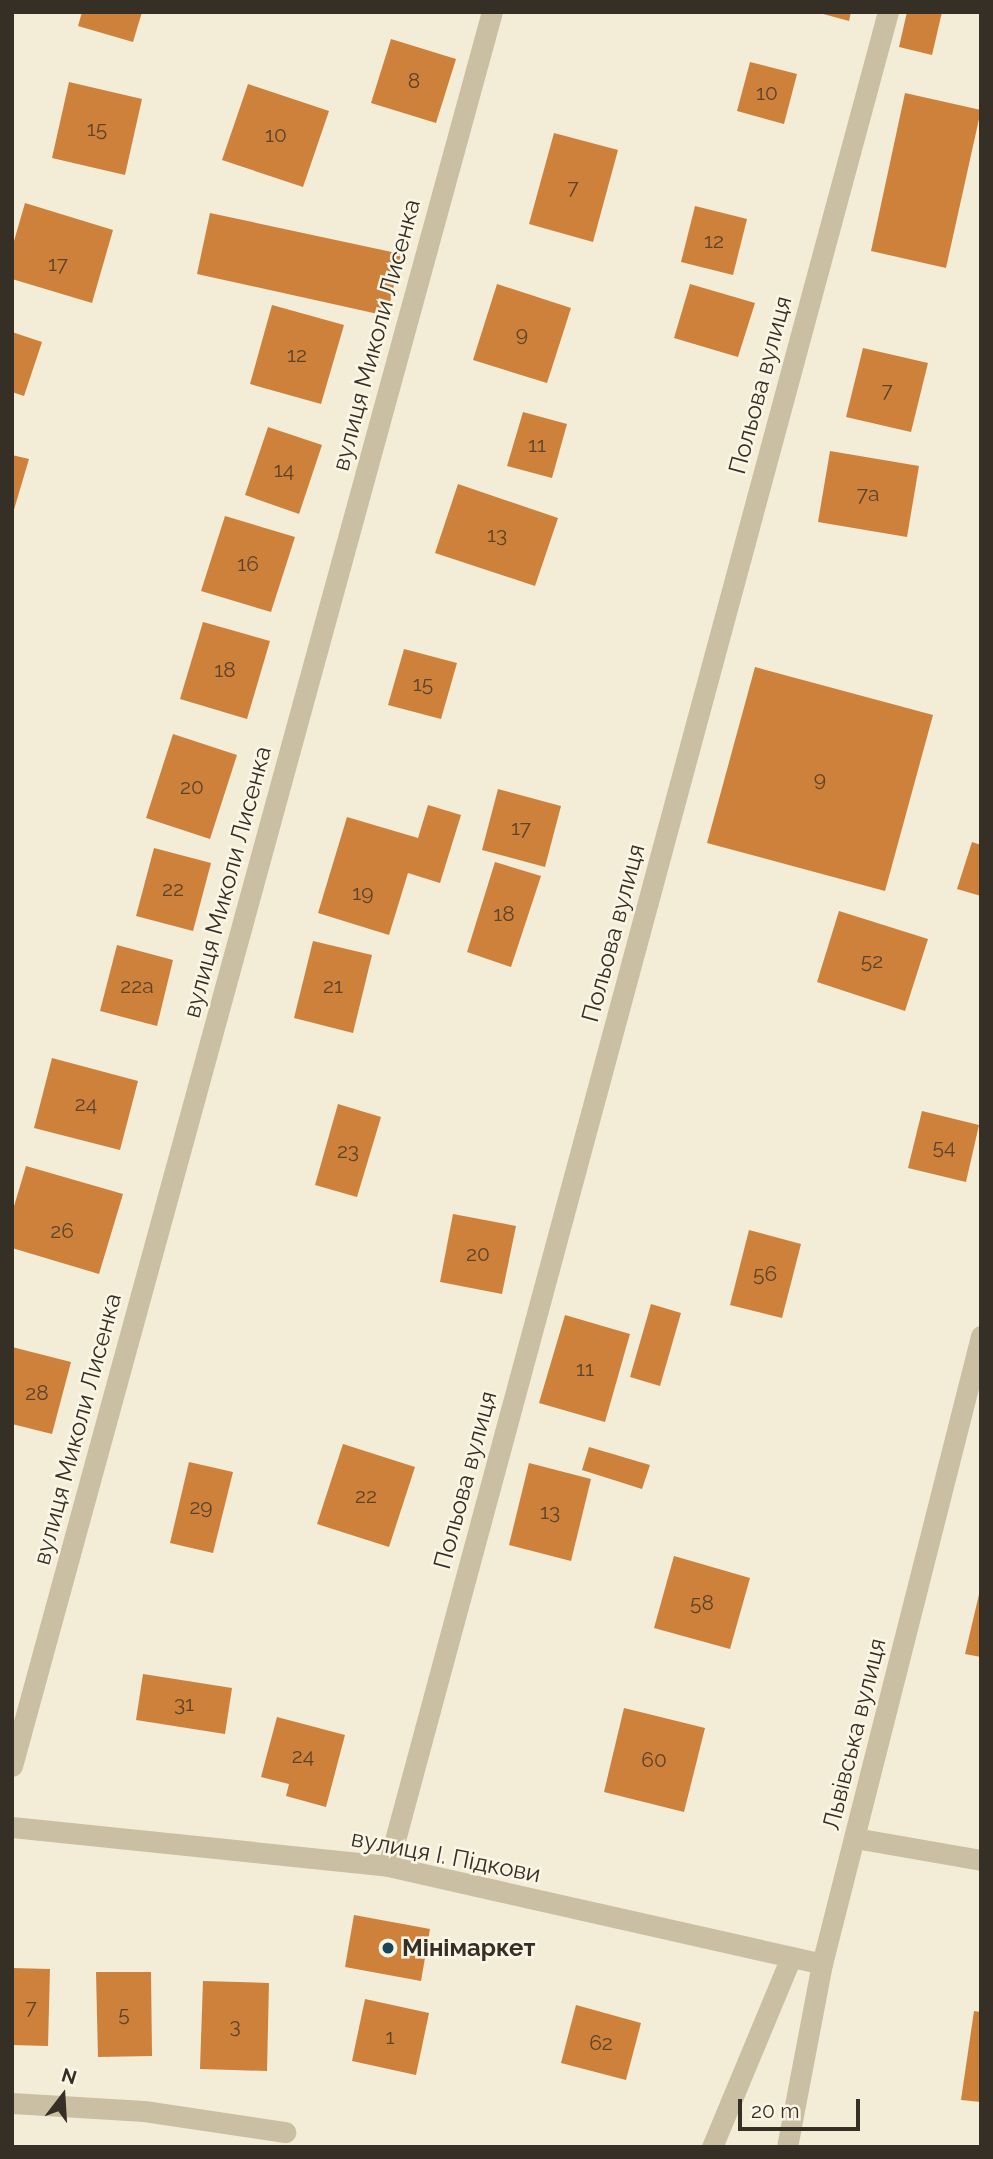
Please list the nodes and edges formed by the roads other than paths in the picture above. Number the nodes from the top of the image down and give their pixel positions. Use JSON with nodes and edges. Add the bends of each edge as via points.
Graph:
{"nodes":[{"id":1,"x":492,"y":12,"type":"edge"},
{"id":2,"x":888,"y":12,"type":"edge"},
{"id":3,"x":981,"y":1336,"type":"edge"},
{"id":4,"x":12,"y":1766,"type":"edge"},
{"id":5,"x":12,"y":1828,"type":"edge"},
{"id":6,"x":855,"y":1838,"type":"junction"},
{"id":7,"x":981,"y":1860,"type":"edge"},
{"id":8,"x":388,"y":1866,"type":"junction"},
{"id":9,"x":791,"y":1957,"type":"junction"},
{"id":10,"x":822,"y":1964,"type":"junction"},
{"id":11,"x":12,"y":2103,"type":"edge"},
{"id":12,"x":285,"y":2132,"type":"dead end"},
{"id":13,"x":712,"y":2147,"type":"edge"},
{"id":14,"x":787,"y":2147,"type":"edge"}],
"edges":[{"from":1,"to":4,"type":"street","name":"вулиця Миколи Лисенка"},
{"from":2,"to":8,"type":"street","name":"Польова вулиця"},
{"from":3,"to":6,"type":"street","name":"Львівська вулиця"},
{"from":5,"to":8,"type":"street","name":"вулиця І. Підкови"},
{"from":6,"to":7,"type":"street"},
{"from":6,"to":10,"type":"street","name":"Львівська вулиця"},
{"from":8,"to":9,"type":"street","name":"вулиця І. Підкови"},
{"from":9,"to":10,"type":"street","name":"вулиця І. Підкови"},
{"from":9,"to":13,"type":"street"},
{"from":10,"to":14,"type":"street","name":"Львівська вулиця"},
{"from":11,"to":12,"type":"street","via":[[144,2111]]}]}
